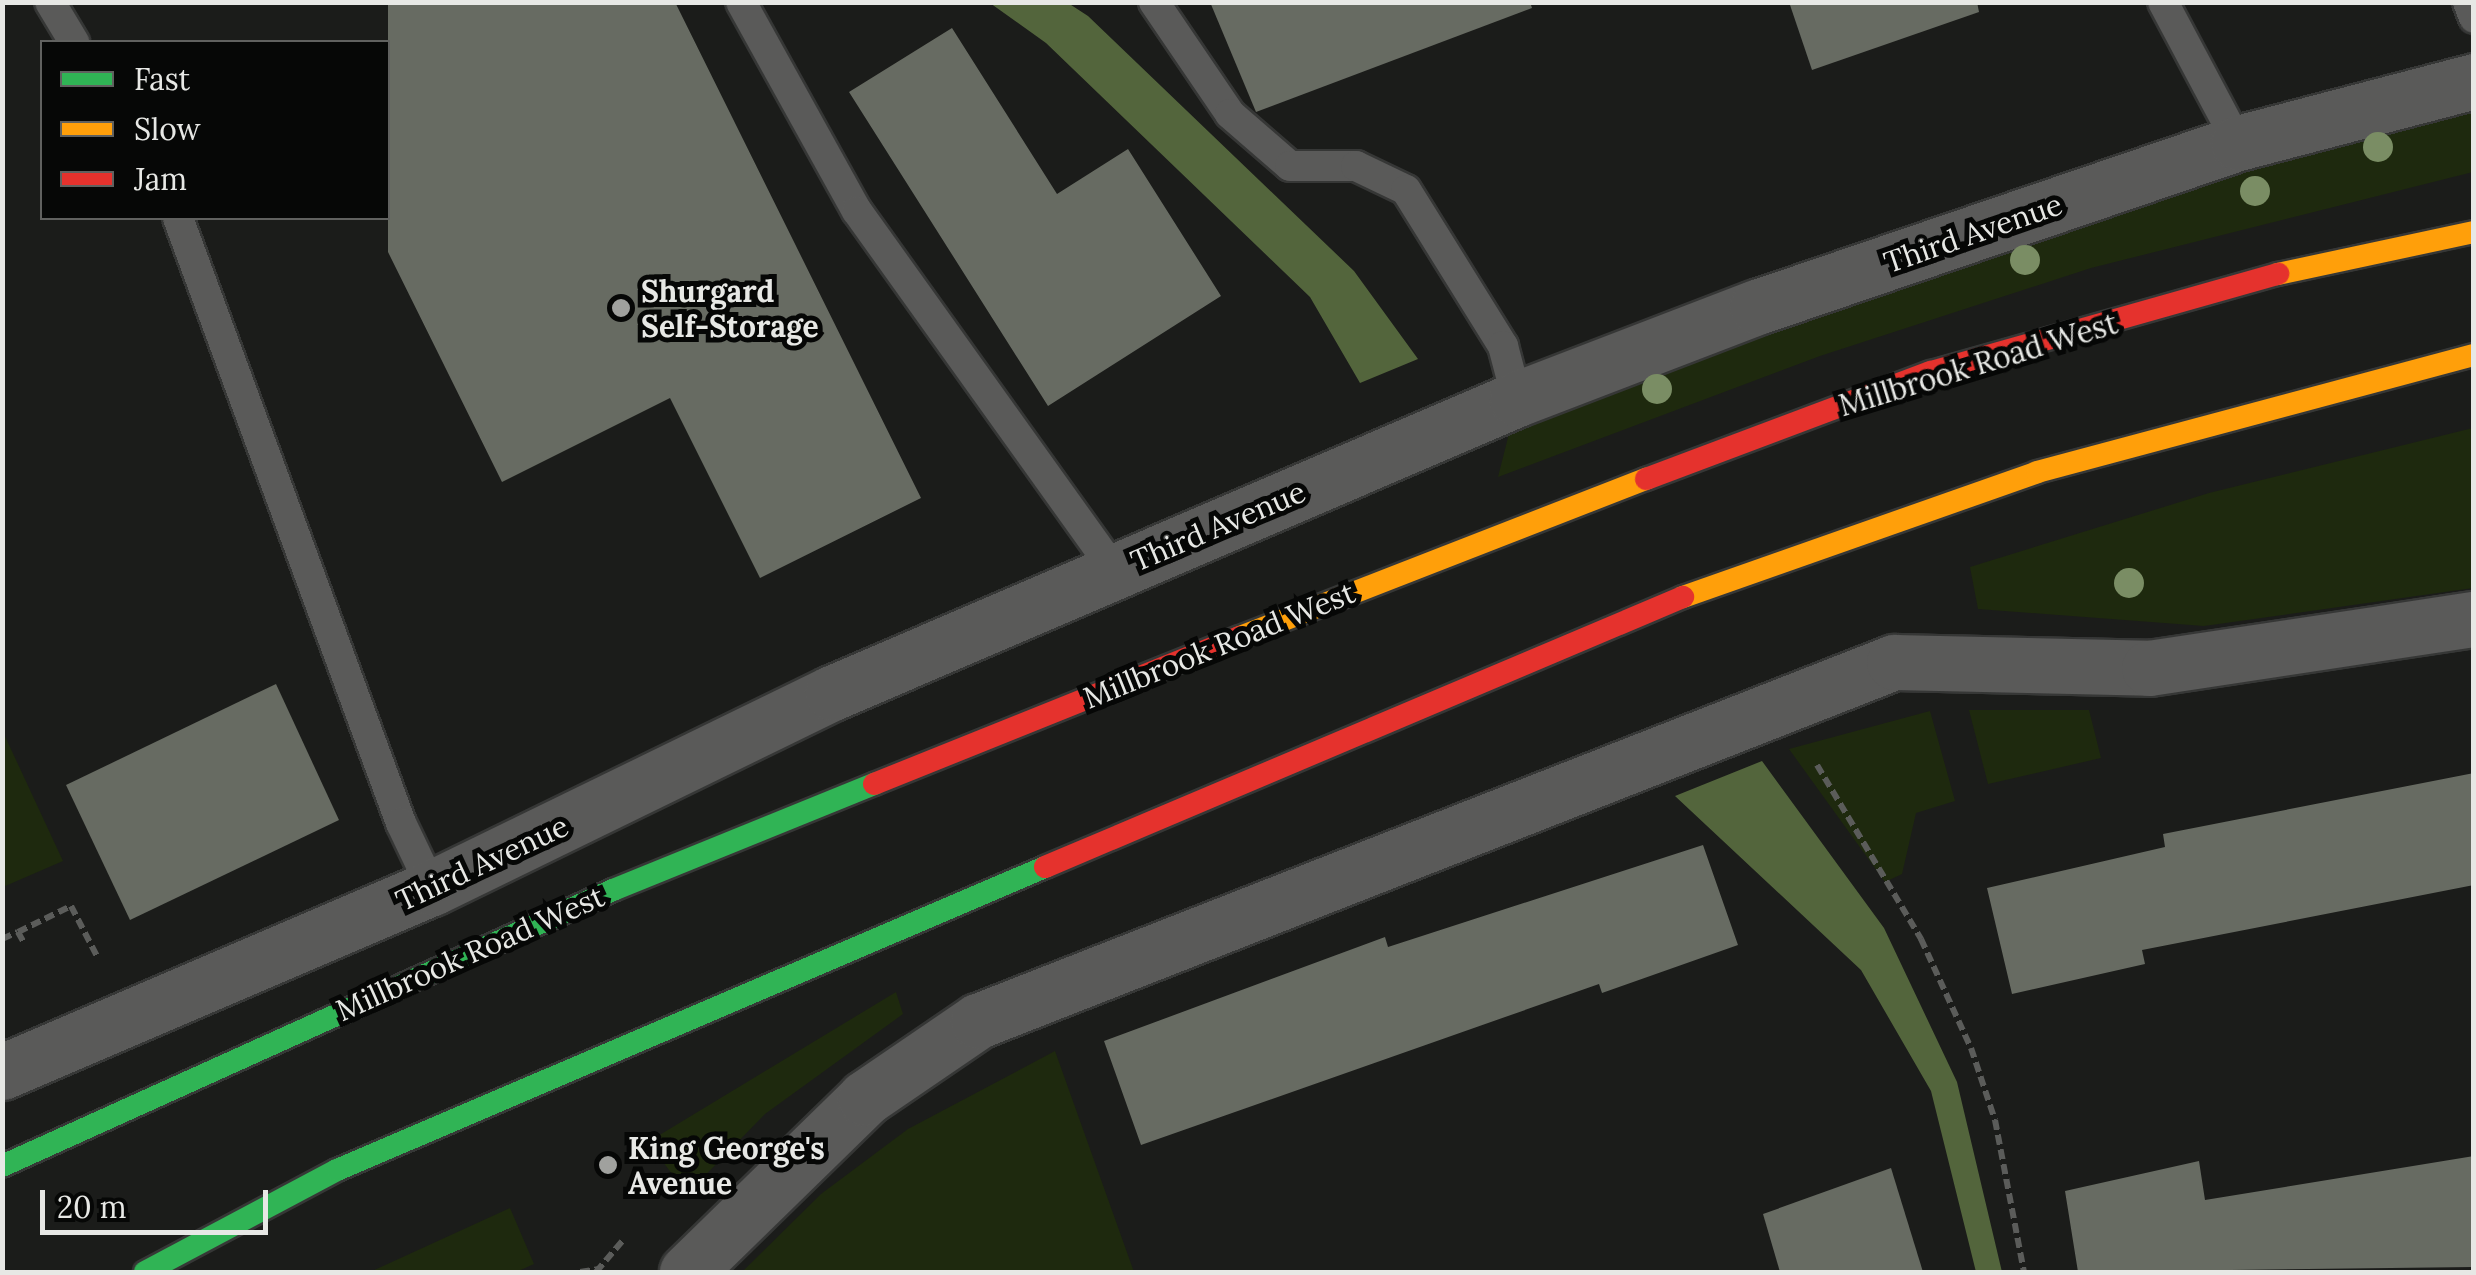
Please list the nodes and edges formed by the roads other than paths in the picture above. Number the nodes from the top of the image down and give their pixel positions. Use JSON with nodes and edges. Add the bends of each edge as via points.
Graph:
{"nodes":[{"id":1,"x":50,"y":2,"type":"edge"},
{"id":2,"x":742,"y":2,"type":"edge"},
{"id":3,"x":1154,"y":2,"type":"edge"},
{"id":4,"x":2163,"y":2,"type":"edge"},
{"id":5,"x":2468,"y":2,"type":"edge"},
{"id":6,"x":2474,"y":18,"type":"edge"},
{"id":7,"x":73,"y":40,"type":"edge"},
{"id":8,"x":2474,"y":82,"type":"edge"},
{"id":9,"x":2238,"y":143,"type":"junction"},
{"id":10,"x":179,"y":220,"type":"edge"},
{"id":11,"x":2474,"y":232,"type":"edge"},
{"id":12,"x":2474,"y":355,"type":"edge"},
{"id":13,"x":1517,"y":398,"type":"junction"},
{"id":14,"x":1114,"y":570,"type":"junction"},
{"id":15,"x":2474,"y":620,"type":"edge"},
{"id":16,"x":432,"y":888,"type":"junction"},
{"id":17,"x":2,"y":1072,"type":"edge"},
{"id":18,"x":2,"y":1166,"type":"edge"},
{"id":19,"x":337,"y":1170,"type":"junction"},
{"id":20,"x":254,"y":1247,"type":"dead end"},
{"id":21,"x":145,"y":1272,"type":"edge"},
{"id":22,"x":687,"y":1272,"type":"edge"}],
"edges":[{"from":1,"to":7,"type":"lane"},
{"from":2,"to":14,"type":"lane","via":[[857,210]]},
{"from":3,"to":13,"type":"lane","via":[[1230,114],[1290,166],[1356,166],[1406,190],[1503,346]]},
{"from":4,"to":9,"type":"lane"},
{"from":5,"to":6,"type":"lane"},
{"from":8,"to":9,"type":"street","name":"Third Avenue"},
{"from":9,"to":13,"type":"street","name":"Third Avenue","via":[[1758,306]]},
{"from":10,"to":16,"type":"lane","via":[[400,823]]},
{"from":11,"to":18,"type":"highway","name":"Millbrook Road West","via":[[2324,262],[1931,372],[1408,569],[613,890]]},
{"from":12,"to":19,"type":"highway","via":[[2038,472],[1716,583]]},
{"from":13,"to":14,"type":"street","name":"Third Avenue"},
{"from":14,"to":16,"type":"street","name":"Third Avenue","via":[[832,693]]},
{"from":15,"to":22,"type":"street","via":[[2149,668],[1894,662],[1784,702],[978,1020],[864,1098]]},
{"from":16,"to":17,"type":"street","name":"Third Avenue"},
{"from":19,"to":20,"type":"highway"},
{"from":19,"to":21,"type":"highway"}]}
